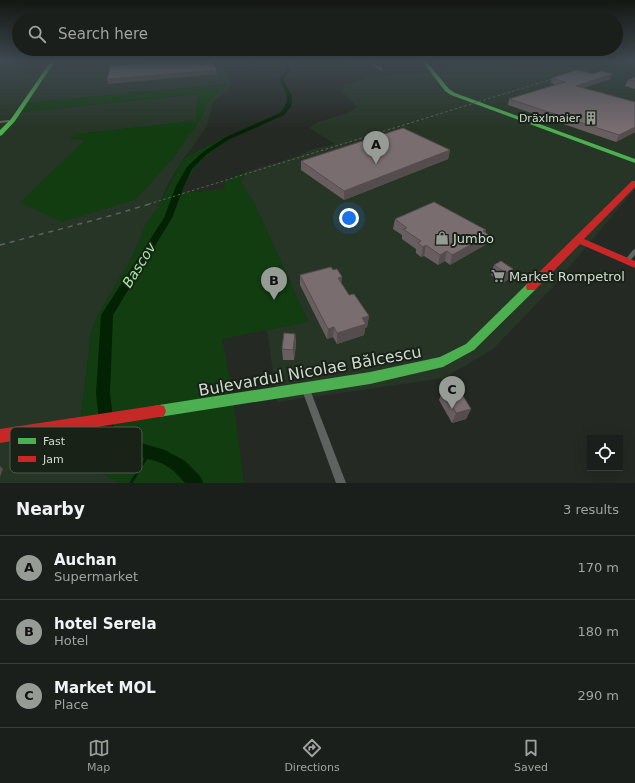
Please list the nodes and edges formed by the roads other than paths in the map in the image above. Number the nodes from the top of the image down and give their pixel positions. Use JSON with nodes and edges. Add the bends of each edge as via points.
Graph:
{"nodes":[{"id":1,"x":33,"y":84,"type":"edge"},
{"id":2,"x":36,"y":84,"type":"edge"},
{"id":3,"x":442,"y":84,"type":"edge"},
{"id":4,"x":4,"y":121,"type":"edge"},
{"id":5,"x":0,"y":130,"type":"edge"},
{"id":6,"x":0,"y":134,"type":"edge"},
{"id":7,"x":635,"y":161,"type":"edge"},
{"id":8,"x":635,"y":183,"type":"edge"},
{"id":9,"x":579,"y":240,"type":"junction"},
{"id":10,"x":635,"y":251,"type":"edge"},
{"id":11,"x":631,"y":263,"type":"edge"},
{"id":12,"x":305,"y":387,"type":"junction"},
{"id":13,"x":58,"y":427,"type":"edge"},
{"id":14,"x":10,"y":434,"type":"edge"},
{"id":15,"x":0,"y":436,"type":"edge"},
{"id":16,"x":340,"y":483,"type":"edge"}],
"edges":[{"from":1,"to":4,"type":"main road"},
{"from":2,"to":6,"type":"main road","via":[[13,120]]},
{"from":3,"to":7,"type":"main road","via":[[453,94]]},
{"from":4,"to":5,"type":"main road"},
{"from":8,"to":9,"type":"main road","name":"Bulevardul Nicolae Bălcescu"},
{"from":9,"to":11,"type":"main road"},
{"from":9,"to":12,"type":"main road","name":"Bulevardul Nicolae Bălcescu","via":[[470,347],[443,362],[405,372]]},
{"from":10,"to":11,"type":"street"},
{"from":12,"to":13,"type":"main road","name":"Bulevardul Nicolae Bălcescu"},
{"from":12,"to":16,"type":"street"},
{"from":14,"to":15,"type":"main road","name":"Bulevardul Nicolae Bălcescu"}]}
